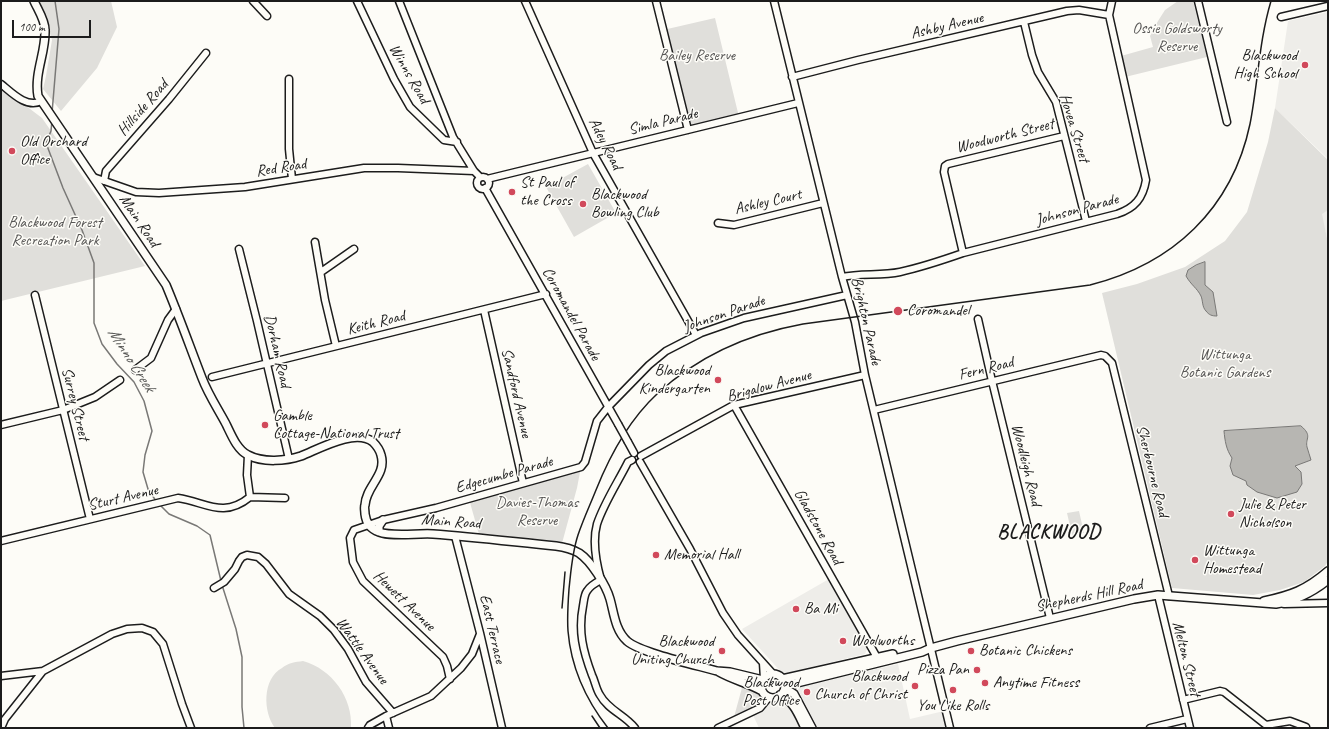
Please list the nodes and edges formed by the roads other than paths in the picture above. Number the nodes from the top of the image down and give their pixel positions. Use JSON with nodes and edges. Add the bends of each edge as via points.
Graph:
{"nodes":[{"id":1,"x":34,"y":1,"type":"edge"},
{"id":2,"x":253,"y":1,"type":"edge"},
{"id":3,"x":357,"y":1,"type":"edge"},
{"id":4,"x":525,"y":1,"type":"edge"},
{"id":5,"x":656,"y":1,"type":"edge"},
{"id":6,"x":774,"y":1,"type":"edge"},
{"id":7,"x":1112,"y":1,"type":"edge"},
{"id":8,"x":1198,"y":1,"type":"edge"},
{"id":9,"x":402,"y":2,"type":"edge"},
{"id":10,"x":1328,"y":6,"type":"edge"},
{"id":11,"x":1109,"y":15,"type":"junction"},
{"id":12,"x":267,"y":16,"type":"dead end"},
{"id":13,"x":1281,"y":17,"type":"dead end"},
{"id":14,"x":1024,"y":22,"type":"junction"},
{"id":15,"x":206,"y":53,"type":"dead end"},
{"id":16,"x":792,"y":77,"type":"junction"},
{"id":17,"x":289,"y":79,"type":"dead end"},
{"id":18,"x":1,"y":84,"type":"edge"},
{"id":19,"x":41,"y":101,"type":"junction"},
{"id":20,"x":798,"y":103,"type":"junction"},
{"id":21,"x":1227,"y":122,"type":"dead end"},
{"id":22,"x":688,"y":130,"type":"junction"},
{"id":23,"x":1064,"y":136,"type":"junction"},
{"id":24,"x":453,"y":140,"type":"junction"},
{"id":25,"x":592,"y":153,"type":"junction"},
{"id":26,"x":474,"y":171,"type":"junction"},
{"id":27,"x":93,"y":177,"type":"junction"},
{"id":28,"x":480,"y":177,"type":"junction"},
{"id":29,"x":292,"y":179,"type":"junction"},
{"id":30,"x":487,"y":179,"type":"junction"},
{"id":31,"x":104,"y":181,"type":"junction"},
{"id":32,"x":485,"y":188,"type":"junction"},
{"id":33,"x":823,"y":203,"type":"junction"},
{"id":34,"x":1086,"y":221,"type":"junction"},
{"id":35,"x":718,"y":223,"type":"dead end"},
{"id":36,"x":315,"y":242,"type":"dead end"},
{"id":37,"x":239,"y":249,"type":"dead end"},
{"id":38,"x":354,"y":249,"type":"dead end"},
{"id":39,"x":963,"y":253,"type":"junction"},
{"id":40,"x":321,"y":272,"type":"junction"},
{"id":41,"x":842,"y":277,"type":"junction"},
{"id":42,"x":546,"y":294,"type":"junction"},
{"id":43,"x":35,"y":295,"type":"dead end"},
{"id":44,"x":847,"y":295,"type":"junction"},
{"id":45,"x":176,"y":309,"type":"junction"},
{"id":46,"x":484,"y":310,"type":"junction"},
{"id":47,"x":978,"y":319,"type":"dead end"},
{"id":48,"x":696,"y":335,"type":"junction"},
{"id":49,"x":336,"y":346,"type":"junction"},
{"id":50,"x":1105,"y":356,"type":"joint"},
{"id":51,"x":267,"y":363,"type":"junction"},
{"id":52,"x":135,"y":370,"type":"dead end"},
{"id":53,"x":865,"y":375,"type":"junction"},
{"id":54,"x":212,"y":377,"type":"dead end"},
{"id":55,"x":120,"y":380,"type":"dead end"},
{"id":56,"x":992,"y":382,"type":"junction"},
{"id":57,"x":734,"y":405,"type":"junction"},
{"id":58,"x":608,"y":407,"type":"junction"},
{"id":59,"x":63,"y":410,"type":"junction"},
{"id":60,"x":874,"y":410,"type":"junction"},
{"id":61,"x":1,"y":425,"type":"edge"},
{"id":62,"x":634,"y":453,"type":"junction"},
{"id":63,"x":248,"y":455,"type":"junction"},
{"id":64,"x":289,"y":459,"type":"junction"},
{"id":65,"x":640,"y":459,"type":"junction"},
{"id":66,"x":632,"y":460,"type":"junction"},
{"id":67,"x":523,"y":482,"type":"junction"},
{"id":68,"x":250,"y":497,"type":"junction"},
{"id":69,"x":285,"y":498,"type":"dead end"},
{"id":70,"x":90,"y":519,"type":"junction"},
{"id":71,"x":383,"y":520,"type":"junction"},
{"id":72,"x":368,"y":524,"type":"junction"},
{"id":73,"x":379,"y":532,"type":"junction"},
{"id":74,"x":455,"y":536,"type":"junction"},
{"id":75,"x":1,"y":541,"type":"edge"},
{"id":76,"x":1328,"y":571,"type":"edge"},
{"id":77,"x":601,"y":580,"type":"junction"},
{"id":78,"x":1328,"y":580,"type":"edge"},
{"id":79,"x":219,"y":585,"type":"dead end"},
{"id":80,"x":1158,"y":595,"type":"junction"},
{"id":81,"x":1169,"y":596,"type":"junction"},
{"id":82,"x":1256,"y":603,"type":"junction"},
{"id":83,"x":1328,"y":603,"type":"edge"},
{"id":84,"x":1276,"y":604,"type":"junction"},
{"id":85,"x":1050,"y":618,"type":"junction"},
{"id":86,"x":480,"y":633,"type":"junction"},
{"id":87,"x":931,"y":648,"type":"junction"},
{"id":88,"x":879,"y":660,"type":"junction"},
{"id":89,"x":763,"y":663,"type":"junction"},
{"id":90,"x":43,"y":671,"type":"junction"},
{"id":91,"x":717,"y":671,"type":"junction"},
{"id":92,"x":774,"y":675,"type":"junction"},
{"id":93,"x":1,"y":676,"type":"edge"},
{"id":94,"x":450,"y":679,"type":"junction"},
{"id":95,"x":764,"y":679,"type":"junction"},
{"id":96,"x":801,"y":681,"type":"junction"},
{"id":97,"x":784,"y":684,"type":"junction"},
{"id":98,"x":762,"y":691,"type":"junction"},
{"id":99,"x":794,"y":694,"type":"junction"},
{"id":100,"x":780,"y":696,"type":"junction"},
{"id":101,"x":769,"y":697,"type":"junction"},
{"id":102,"x":1183,"y":700,"type":"junction"},
{"id":103,"x":393,"y":713,"type":"junction"},
{"id":104,"x":386,"y":716,"type":"junction"},
{"id":105,"x":1187,"y":719,"type":"junction"},
{"id":106,"x":1306,"y":727,"type":"dead end"},
{"id":107,"x":1,"y":728,"type":"edge"},
{"id":108,"x":191,"y":728,"type":"edge"},
{"id":109,"x":368,"y":728,"type":"edge"},
{"id":110,"x":389,"y":728,"type":"edge"},
{"id":111,"x":502,"y":728,"type":"edge"},
{"id":112,"x":635,"y":728,"type":"edge"},
{"id":113,"x":718,"y":728,"type":"edge"},
{"id":114,"x":805,"y":728,"type":"edge"},
{"id":115,"x":812,"y":728,"type":"edge"},
{"id":116,"x":950,"y":728,"type":"edge"},
{"id":117,"x":1150,"y":728,"type":"edge"},
{"id":118,"x":1190,"y":728,"type":"edge"}],
"edges":[{"from":1,"to":19,"type":"main road","name":"Main Road","via":[[46,29],[37,81]]},
{"from":2,"to":12,"type":"street"},
{"from":3,"to":24,"type":"street","name":"Winns Road","via":[[410,107],[444,140]]},
{"from":4,"to":25,"type":"street","name":"Adey Road"},
{"from":5,"to":22,"type":"street"},
{"from":6,"to":16,"type":"street","name":"Brighton Parade"},
{"from":7,"to":11,"type":"street","name":"Johnson Parade"},
{"from":8,"to":21,"type":"street"},
{"from":9,"to":24,"type":"street"},
{"from":10,"to":13,"type":"street"},
{"from":11,"to":14,"type":"street","name":"Ashby Avenue","via":[[1079,10]]},
{"from":11,"to":34,"type":"street","name":"Johnson Parade","via":[[1146,180],[1142,196],[1131,208]]},
{"from":14,"to":16,"type":"street","name":"Ashby Avenue"},
{"from":14,"to":23,"type":"street","name":"Hovea Street","via":[[1038,72],[1056,102]]},
{"from":15,"to":31,"type":"street","name":"Hillside Road","via":[[106,171]]},
{"from":16,"to":20,"type":"street","name":"Brighton Parade"},
{"from":17,"to":29,"type":"street","via":[[289,149]]},
{"from":18,"to":19,"type":"street","via":[[26,102]]},
{"from":19,"to":27,"type":"main road","name":"Main Road"},
{"from":20,"to":22,"type":"street","name":"Simla Parade"},
{"from":20,"to":33,"type":"street","name":"Brighton Parade"},
{"from":22,"to":25,"type":"street","name":"Simla Parade"},
{"from":23,"to":34,"type":"street","name":"Hovea Street"},
{"from":23,"to":39,"type":"street","name":"Woodworth Street","via":[[945,166],[944,172]]},
{"from":24,"to":26,"type":"street"},
{"from":25,"to":30,"type":"street","name":"Simla Parade"},
{"from":25,"to":48,"type":"street","name":"Adey Road"},
{"from":26,"to":28,"type":"street"},
{"from":26,"to":29,"type":"street","name":"Red Road","via":[[364,168]]},
{"from":27,"to":31,"type":"street","name":"Red Road"},
{"from":27,"to":45,"type":"main road","name":"Main Road","via":[[166,285]]},
{"from":28,"to":30,"type":"street"},
{"from":28,"to":32,"type":"street","via":[[477,180],[478,186]]},
{"from":29,"to":31,"type":"street","name":"Red Road","via":[[245,187],[159,193],[136,192]]},
{"from":30,"to":32,"type":"street","via":[[488,184]]},
{"from":32,"to":42,"type":"street","name":"Coromandel Parade"},
{"from":33,"to":35,"type":"street","name":"Ashley Court","via":[[734,225]]},
{"from":33,"to":41,"type":"street","name":"Brighton Parade"},
{"from":34,"to":39,"type":"street","name":"Johnson Parade"},
{"from":36,"to":40,"type":"street"},
{"from":37,"to":51,"type":"street","name":"Dorham Road"},
{"from":38,"to":40,"type":"street"},
{"from":39,"to":41,"type":"street","name":"Johnson Parade","via":[[900,272]]},
{"from":40,"to":49,"type":"street"},
{"from":41,"to":44,"type":"street","name":"Brighton Parade"},
{"from":42,"to":46,"type":"street","name":"Keith Road"},
{"from":42,"to":58,"type":"street","name":"Coromandel Parade"},
{"from":43,"to":59,"type":"street","name":"Surrey Street"},
{"from":44,"to":48,"type":"street","name":"Johnson Parade","via":[[744,318]]},
{"from":44,"to":53,"type":"street","name":"Brighton Parade"},
{"from":45,"to":52,"type":"street","via":[[168,320],[151,358]]},
{"from":45,"to":63,"type":"main road","name":"Main Road","via":[[203,380],[233,437]]},
{"from":46,"to":49,"type":"street","name":"Keith Road"},
{"from":46,"to":67,"type":"street","name":"Sandford Avenue"},
{"from":47,"to":56,"type":"street","name":"Woodleigh Road"},
{"from":48,"to":58,"type":"street","name":"Johnson Parade","via":[[666,351]]},
{"from":49,"to":51,"type":"street","name":"Keith Road"},
{"from":50,"to":56,"type":"street","name":"Fern Road","via":[[1100,355]]},
{"from":50,"to":81,"type":"street","name":"Sherbourne Road","via":[[1112,364]]},
{"from":51,"to":54,"type":"street","name":"Keith Road"},
{"from":51,"to":64,"type":"street","name":"Dorham Road"},
{"from":53,"to":57,"type":"street","name":"Brigalow Avenue"},
{"from":53,"to":60,"type":"street","name":"Brighton Parade"},
{"from":55,"to":59,"type":"street","via":[[94,397]]},
{"from":56,"to":60,"type":"street","name":"Fern Road"},
{"from":56,"to":85,"type":"street","name":"Woodleigh Road"},
{"from":57,"to":65,"type":"street","name":"Brigalow Avenue"},
{"from":57,"to":88,"type":"street","name":"Gladstone Road"},
{"from":58,"to":62,"type":"street","name":"Coromandel Parade","bridge":true},
{"from":58,"to":67,"type":"street","name":"Edgecumbe Parade","via":[[597,421],[585,462],[581,467]]},
{"from":59,"to":61,"type":"street"},
{"from":59,"to":70,"type":"street","name":"Surrey Street"},
{"from":60,"to":87,"type":"street","name":"Brighton Parade"},
{"from":62,"to":65,"type":"street","via":[[639,453]]},
{"from":62,"to":66,"type":"street"},
{"from":63,"to":64,"type":"main road","via":[[262,459]]},
{"from":63,"to":68,"type":"street"},
{"from":64,"to":72,"type":"main road","via":[[338,441],[363,438],[373,442],[380,451],[382,466],[364,504]]},
{"from":65,"to":66,"type":"street","via":[[635,463]]},
{"from":65,"to":89,"type":"street","via":[[723,613],[738,635]]},
{"from":66,"to":77,"type":"street","via":[[628,462],[597,525],[595,550]]},
{"from":67,"to":71,"type":"street","name":"Edgecumbe Parade","via":[[436,508]]},
{"from":68,"to":69,"type":"street"},
{"from":68,"to":70,"type":"street","name":"Sturt Avenue","via":[[227,508],[213,508],[178,498]]},
{"from":70,"to":75,"type":"street","name":"Sturt Avenue"},
{"from":71,"to":72,"type":"street","name":"Edgecumbe Parade"},
{"from":71,"to":73,"type":"main road"},
{"from":72,"to":73,"type":"main road"},
{"from":72,"to":94,"type":"street","name":"Hewett Avenue","via":[[354,530],[350,538],[353,562],[363,581],[443,657]]},
{"from":73,"to":74,"type":"main road","name":"Main Road"},
{"from":74,"to":77,"type":"main road","name":"Main Road","via":[[570,549],[589,562]]},
{"from":74,"to":86,"type":"street","name":"East Terrace"},
{"from":76,"to":82,"type":"main road","name":"Shepherds Hill Road","via":[[1296,593]]},
{"from":77,"to":91,"type":"main road","name":"Main Road","via":[[610,597],[617,626],[628,641],[642,649]]},
{"from":77,"to":112,"type":"street","via":[[585,593],[581,617],[582,642],[600,695],[608,706]]},
{"from":78,"to":84,"type":"main road","name":"Shepherds Hill Road","via":[[1298,598]]},
{"from":79,"to":103,"type":"street","name":"Wattle Avenue","via":[[235,569],[242,557],[258,557],[288,594],[320,616],[334,630],[366,682]]},
{"from":80,"to":81,"type":"main road","name":"Shepherds Hill Road"},
{"from":80,"to":85,"type":"main road","name":"Shepherds Hill Road"},
{"from":80,"to":102,"type":"street","name":"Melton Street"},
{"from":81,"to":82,"type":"main road","name":"Shepherds Hill Road"},
{"from":82,"to":84,"type":"main road","name":"Shepherds Hill Road"},
{"from":83,"to":84,"type":"street"},
{"from":85,"to":87,"type":"main road","name":"Shepherds Hill Road"},
{"from":86,"to":94,"type":"street","via":[[472,654]]},
{"from":86,"to":111,"type":"street","name":"East Terrace"},
{"from":87,"to":88,"type":"main road","name":"Shepherds Hill Road"},
{"from":87,"to":116,"type":"street","name":"Brighton Parade"},
{"from":88,"to":96,"type":"main road","name":"Shepherds Hill Road"},
{"from":88,"to":97,"type":"main road","name":"Shepherds Hill Road"},
{"from":89,"to":92,"type":"street"},
{"from":89,"to":95,"type":"street"},
{"from":90,"to":93,"type":"street"},
{"from":90,"to":107,"type":"street","via":[[5,719]]},
{"from":90,"to":108,"type":"street","via":[[112,634],[142,628],[153,632],[163,644]]},
{"from":91,"to":95,"type":"main road","name":"Main Road"},
{"from":91,"to":98,"type":"main road","name":"Main Road"},
{"from":92,"to":95,"type":"main road"},
{"from":92,"to":97,"type":"main road","via":[[779,676]]},
{"from":94,"to":103,"type":"street","via":[[431,696]]},
{"from":95,"to":98,"type":"main road"},
{"from":96,"to":97,"type":"main road","name":"Shepherds Hill Road"},
{"from":96,"to":99,"type":"main road"},
{"from":97,"to":99,"type":"main road"},
{"from":97,"to":100,"type":"main road"},
{"from":98,"to":101,"type":"main road"},
{"from":99,"to":115,"type":"main road"},
{"from":100,"to":101,"type":"main road"},
{"from":100,"to":114,"type":"main road","via":[[790,702]]},
{"from":101,"to":113,"type":"street","via":[[760,708]]},
{"from":102,"to":105,"type":"street","name":"Melton Street"},
{"from":102,"to":106,"type":"street","via":[[1220,691],[1266,725],[1290,722]]},
{"from":103,"to":104,"type":"street"},
{"from":104,"to":109,"type":"street"},
{"from":104,"to":110,"type":"street"},
{"from":105,"to":117,"type":"street"},
{"from":105,"to":118,"type":"street","name":"Melton Street"}]}
